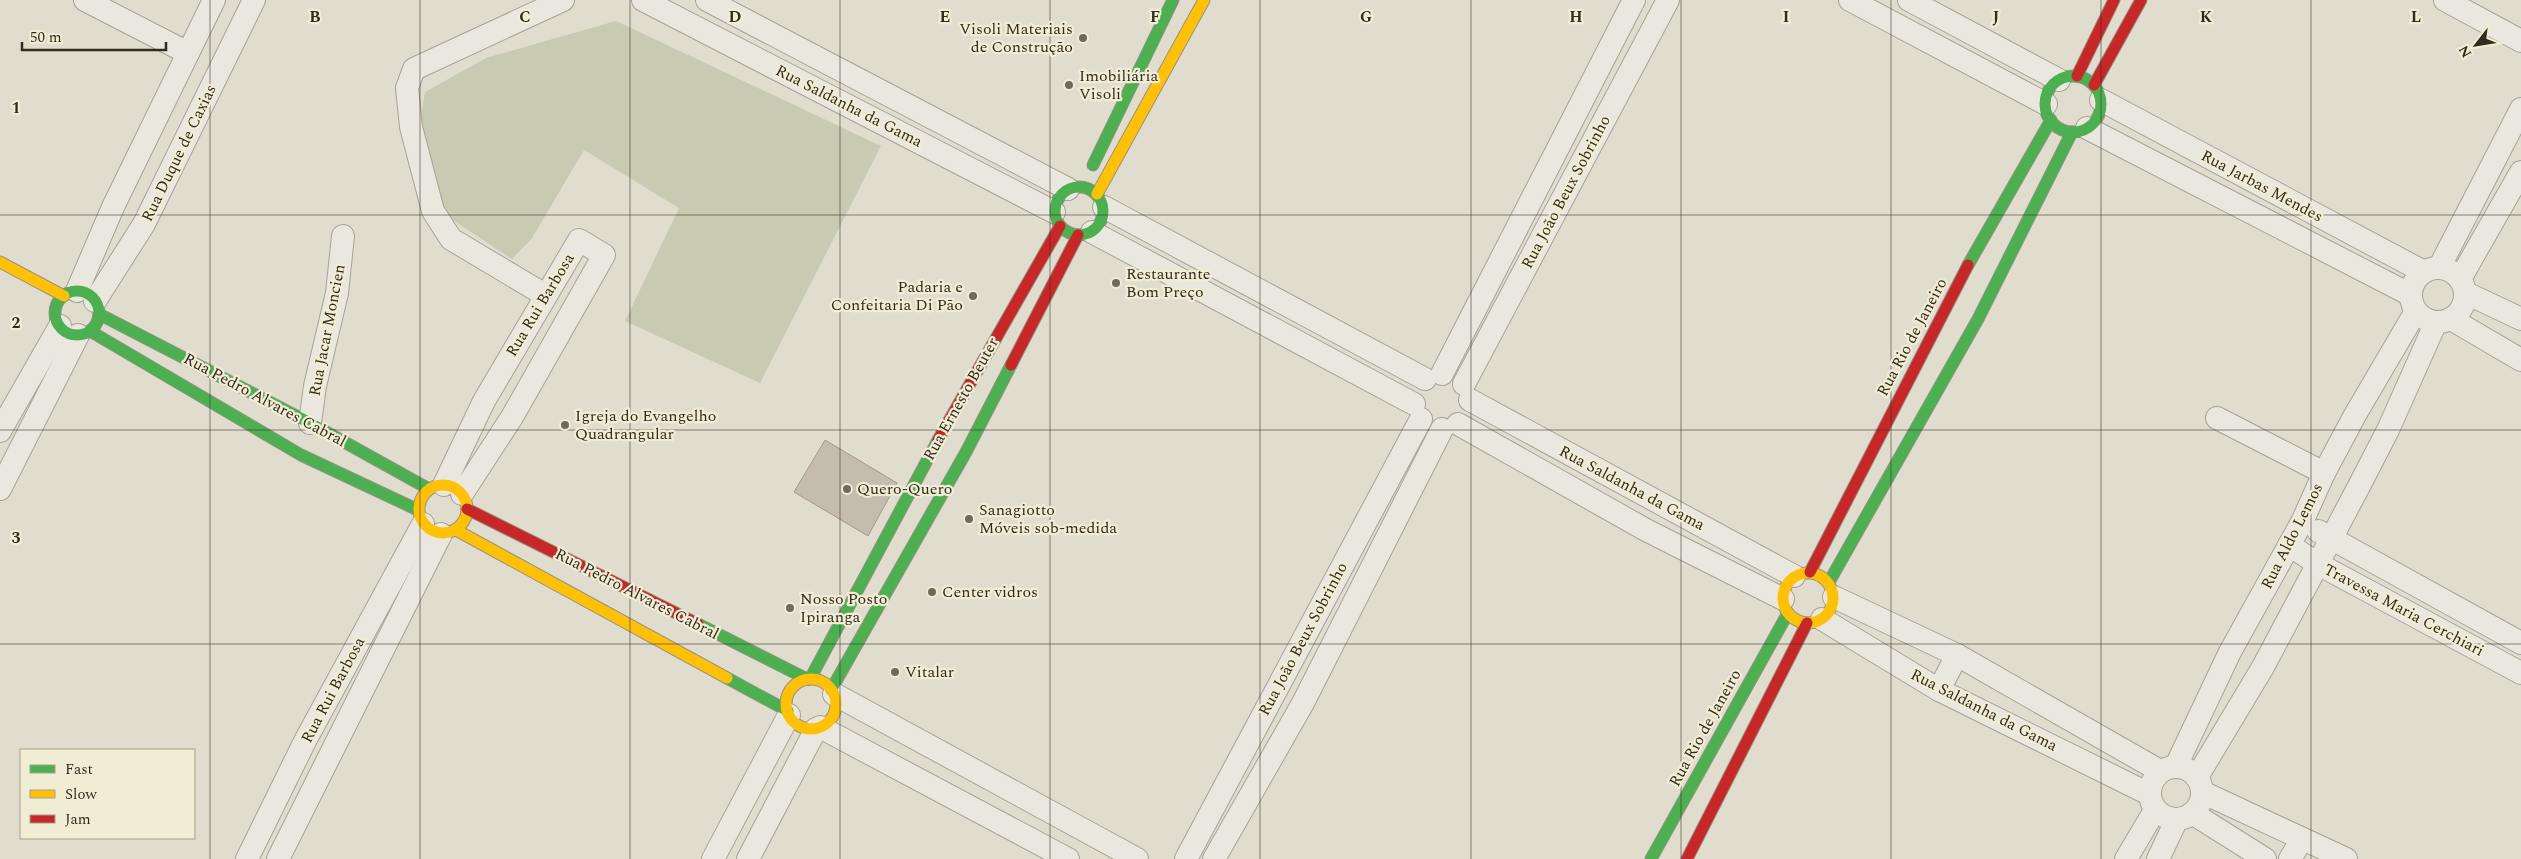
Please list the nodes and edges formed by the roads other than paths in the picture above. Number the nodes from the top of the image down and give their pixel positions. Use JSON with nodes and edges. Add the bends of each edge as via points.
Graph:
{"nodes":[{"id":1,"x":85,"y":0,"type":"edge"},
{"id":2,"x":214,"y":0,"type":"edge"},
{"id":3,"x":254,"y":0,"type":"edge"},
{"id":4,"x":563,"y":0,"type":"edge"},
{"id":5,"x":644,"y":0,"type":"edge"},
{"id":6,"x":695,"y":0,"type":"edge"},
{"id":7,"x":707,"y":0,"type":"edge"},
{"id":8,"x":1174,"y":0,"type":"edge"},
{"id":9,"x":1204,"y":0,"type":"edge"},
{"id":10,"x":1634,"y":0,"type":"edge"},
{"id":11,"x":1668,"y":0,"type":"edge"},
{"id":12,"x":1850,"y":0,"type":"edge"},
{"id":13,"x":1910,"y":0,"type":"edge"},
{"id":14,"x":2114,"y":0,"type":"edge"},
{"id":15,"x":2141,"y":0,"type":"edge"},
{"id":16,"x":2445,"y":0,"type":"edge"},
{"id":17,"x":734,"y":6,"type":"edge"},
{"id":18,"x":685,"y":21,"type":"junction"},
{"id":19,"x":717,"y":38,"type":"junction"},
{"id":20,"x":2521,"y":41,"type":"edge"},
{"id":21,"x":188,"y":53,"type":"junction"},
{"id":22,"x":2068,"y":78,"type":"junction"},
{"id":23,"x":2097,"y":93,"type":"junction"},
{"id":24,"x":2521,"y":109,"type":"edge"},
{"id":25,"x":2049,"y":112,"type":"junction"},
{"id":26,"x":2079,"y":130,"type":"junction"},
{"id":27,"x":2521,"y":172,"type":"edge"},
{"id":28,"x":1076,"y":187,"type":"junction"},
{"id":29,"x":1100,"y":201,"type":"junction"},
{"id":30,"x":113,"y":207,"type":"junction"},
{"id":31,"x":1057,"y":219,"type":"junction"},
{"id":32,"x":144,"y":224,"type":"junction"},
{"id":33,"x":1085,"y":234,"type":"junction"},
{"id":34,"x":343,"y":236,"type":"dead end"},
{"id":35,"x":0,"y":262,"type":"edge"},
{"id":36,"x":2431,"y":270,"type":"junction"},
{"id":37,"x":2463,"y":286,"type":"junction"},
{"id":38,"x":545,"y":295,"type":"junction"},
{"id":39,"x":84,"y":300,"type":"junction"},
{"id":40,"x":1947,"y":303,"type":"junction"},
{"id":41,"x":2414,"y":303,"type":"junction"},
{"id":42,"x":1970,"y":315,"type":"junction"},
{"id":43,"x":2521,"y":319,"type":"edge"},
{"id":44,"x":2444,"y":321,"type":"junction"},
{"id":45,"x":66,"y":323,"type":"junction"},
{"id":46,"x":2521,"y":360,"type":"edge"},
{"id":47,"x":1434,"y":376,"type":"junction"},
{"id":48,"x":1467,"y":392,"type":"junction"},
{"id":49,"x":484,"y":401,"type":"junction"},
{"id":50,"x":1418,"y":411,"type":"junction"},
{"id":51,"x":2355,"y":414,"type":"junction"},
{"id":52,"x":512,"y":417,"type":"junction"},
{"id":53,"x":2217,"y":418,"type":"dead end"},
{"id":54,"x":310,"y":423,"type":"junction"},
{"id":55,"x":1450,"y":427,"type":"junction"},
{"id":56,"x":2388,"y":430,"type":"junction"},
{"id":57,"x":0,"y":431,"type":"edge"},
{"id":58,"x":2324,"y":473,"type":"junction"},
{"id":59,"x":0,"y":490,"type":"edge"},
{"id":60,"x":451,"y":494,"type":"junction"},
{"id":61,"x":1660,"y":502,"type":"junction"},
{"id":62,"x":2302,"y":522,"type":"junction"},
{"id":63,"x":435,"y":524,"type":"junction"},
{"id":64,"x":1646,"y":530,"type":"junction"},
{"id":65,"x":2330,"y":538,"type":"junction"},
{"id":66,"x":2289,"y":545,"type":"junction"},
{"id":67,"x":2318,"y":564,"type":"junction"},
{"id":68,"x":1802,"y":574,"type":"junction"},
{"id":69,"x":1831,"y":590,"type":"junction"},
{"id":70,"x":1785,"y":606,"type":"junction"},
{"id":71,"x":1814,"y":621,"type":"junction"},
{"id":72,"x":2521,"y":643,"type":"edge"},
{"id":73,"x":2230,"y":652,"type":"junction"},
{"id":74,"x":1957,"y":655,"type":"junction"},
{"id":75,"x":2263,"y":667,"type":"junction"},
{"id":76,"x":2521,"y":673,"type":"edge"},
{"id":77,"x":809,"y":679,"type":"junction"},
{"id":78,"x":1940,"y":690,"type":"junction"},
{"id":79,"x":833,"y":692,"type":"junction"},
{"id":80,"x":789,"y":713,"type":"junction"},
{"id":81,"x":818,"y":728,"type":"junction"},
{"id":82,"x":305,"y":741,"type":"junction"},
{"id":83,"x":947,"y":755,"type":"junction"},
{"id":84,"x":330,"y":757,"type":"junction"},
{"id":85,"x":2168,"y":769,"type":"junction"},
{"id":86,"x":2200,"y":785,"type":"junction"},
{"id":87,"x":931,"y":786,"type":"junction"},
{"id":88,"x":1016,"y":793,"type":"junction"},
{"id":89,"x":2152,"y":802,"type":"junction"},
{"id":90,"x":2185,"y":816,"type":"junction"},
{"id":91,"x":1001,"y":823,"type":"junction"},
{"id":92,"x":2302,"y":839,"type":"junction"},
{"id":93,"x":1693,"y":857,"type":"edge"},
{"id":94,"x":247,"y":859,"type":"edge"},
{"id":95,"x":278,"y":859,"type":"edge"},
{"id":96,"x":714,"y":859,"type":"edge"},
{"id":97,"x":748,"y":859,"type":"edge"},
{"id":98,"x":1068,"y":859,"type":"edge"},
{"id":99,"x":1137,"y":859,"type":"edge"},
{"id":100,"x":1186,"y":859,"type":"edge"},
{"id":101,"x":1214,"y":859,"type":"edge"},
{"id":102,"x":1651,"y":859,"type":"edge"},
{"id":103,"x":2126,"y":859,"type":"edge"},
{"id":104,"x":2158,"y":859,"type":"edge"},
{"id":105,"x":2265,"y":859,"type":"edge"},
{"id":106,"x":2290,"y":859,"type":"edge"},
{"id":107,"x":2346,"y":859,"type":"edge"}],
"edges":[{"from":1,"to":21,"type":"street"},
{"from":2,"to":21,"type":"street"},
{"from":3,"to":32,"type":"street","name":"Rua Duque de Caxias"},
{"from":4,"to":38,"type":"street","via":[[414,69],[407,88],[412,127],[433,211],[451,239]]},
{"from":5,"to":18,"type":"street","name":"Rua Saldanha da Gama"},
{"from":6,"to":18,"type":"street"},
{"from":7,"to":17,"type":"street","name":"Rua Saldanha da Gama"},
{"from":8,"to":28,"type":"street"},
{"from":9,"to":29,"type":"street"},
{"from":10,"to":47,"type":"street","name":"Rua João Beux Sobrinho"},
{"from":11,"to":48,"type":"street","name":"Rua João Beux Sobrinho"},
{"from":12,"to":25,"type":"street"},
{"from":13,"to":22,"type":"street"},
{"from":14,"to":22,"type":"street"},
{"from":15,"to":23,"type":"street"},
{"from":16,"to":20,"type":"street"},
{"from":17,"to":19,"type":"street"},
{"from":17,"to":28,"type":"street","name":"Rua Saldanha da Gama"},
{"from":18,"to":19,"type":"street","name":"Rua Saldanha da Gama"},
{"from":19,"to":31,"type":"street","name":"Rua Saldanha da Gama"},
{"from":21,"to":30,"type":"street"},
{"from":22,"to":23,"type":"street"},
{"from":22,"to":25,"type":"street","via":[[2047,95]]},
{"from":23,"to":26,"type":"street","via":[[2098,116]]},
{"from":23,"to":36,"type":"street","name":"Rua Jarbas Mendes"},
{"from":24,"to":36,"type":"street"},
{"from":25,"to":26,"type":"street","via":[[2064,130]]},
{"from":25,"to":40,"type":"street","name":"Rua Rio de Janeiro"},
{"from":26,"to":41,"type":"street","name":"Rua Jarbas Mendes"},
{"from":26,"to":42,"type":"street"},
{"from":27,"to":37,"type":"street"},
{"from":28,"to":29,"type":"street"},
{"from":28,"to":31,"type":"street","via":[[1058,198]]},
{"from":29,"to":33,"type":"street","via":[[1101,222]]},
{"from":29,"to":47,"type":"street"},
{"from":30,"to":32,"type":"street"},
{"from":30,"to":39,"type":"street"},
{"from":31,"to":33,"type":"street","via":[[1071,234]]},
{"from":31,"to":77,"type":"street","name":"Rua Ernesto Beuter"},
{"from":32,"to":39,"type":"street","name":"Rua Duque de Caxias"},
{"from":33,"to":50,"type":"street"},
{"from":33,"to":79,"type":"street","name":"Rua Ernesto Beuter"},
{"from":34,"to":54,"type":"street","name":"Rua Jacar Moncien","via":[[337,293],[315,386]]},
{"from":35,"to":39,"type":"street","name":"Rua Pedro Alvares Cabral"},
{"from":36,"to":37,"type":"street","via":[[2447,269]]},
{"from":36,"to":41,"type":"street","via":[[2413,286]]},
{"from":37,"to":43,"type":"street"},
{"from":37,"to":44,"type":"street","via":[[2462,308]]},
{"from":38,"to":49,"type":"street","name":"Rua Rui Barbosa"},
{"from":38,"to":52,"type":"street","name":"Rua Rui Barbosa","via":[[579,240],[604,255]]},
{"from":39,"to":45,"type":"street","via":[[60,300]]},
{"from":39,"to":45,"type":"street","via":[[95,326]]},
{"from":39,"to":54,"type":"street","name":"Rua Pedro Alvares Cabral"},
{"from":40,"to":42,"type":"street"},
{"from":40,"to":68,"type":"street","name":"Rua Rio de Janeiro"},
{"from":41,"to":44,"type":"street","via":[[2421,316]]},
{"from":41,"to":51,"type":"street","name":"Rua Aldo Lemos"},
{"from":42,"to":69,"type":"street"},
{"from":44,"to":46,"type":"street"},
{"from":44,"to":56,"type":"street"},
{"from":45,"to":57,"type":"street"},
{"from":45,"to":59,"type":"street"},
{"from":45,"to":63,"type":"street","name":"Rua Pedro Alvares Cabral","via":[[301,455]]},
{"from":47,"to":48,"type":"street","via":[[1450,375]]},
{"from":47,"to":50,"type":"street","via":[[1419,386]]},
{"from":48,"to":55,"type":"street","via":[[1469,410]]},
{"from":48,"to":61,"type":"street","name":"Rua Saldanha da Gama"},
{"from":49,"to":52,"type":"street"},
{"from":49,"to":60,"type":"street","name":"Rua Rui Barbosa"},
{"from":50,"to":55,"type":"street","via":[[1434,428]]},
{"from":50,"to":100,"type":"street","name":"Rua João Beux Sobrinho"},
{"from":51,"to":56,"type":"street"},
{"from":51,"to":58,"type":"street","name":"Rua Aldo Lemos"},
{"from":52,"to":60,"type":"street","name":"Rua Rui Barbosa"},
{"from":53,"to":58,"type":"street"},
{"from":54,"to":60,"type":"street","name":"Rua Pedro Alvares Cabral"},
{"from":55,"to":64,"type":"street","name":"Rua Saldanha da Gama"},
{"from":55,"to":101,"type":"street","name":"Rua João Beux Sobrinho","via":[[1303,703]]},
{"from":56,"to":65,"type":"street"},
{"from":58,"to":62,"type":"street","name":"Rua Aldo Lemos"},
{"from":60,"to":63,"type":"street","via":[[462,524]]},
{"from":60,"to":63,"type":"street","via":[[420,501]]},
{"from":60,"to":77,"type":"street","name":"Rua Pedro Alvares Cabral"},
{"from":61,"to":64,"type":"street"},
{"from":61,"to":68,"type":"street","name":"Rua Saldanha da Gama"},
{"from":62,"to":65,"type":"street","name":"Travessa Maria Cerchiari"},
{"from":62,"to":66,"type":"street","name":"Rua Aldo Lemos"},
{"from":63,"to":80,"type":"street","name":"Rua Pedro Alvares Cabral"},
{"from":63,"to":82,"type":"street","name":"Rua Rui Barbosa"},
{"from":63,"to":84,"type":"street","name":"Rua Rui Barbosa"},
{"from":64,"to":70,"type":"street","name":"Rua Saldanha da Gama"},
{"from":65,"to":67,"type":"street"},
{"from":65,"to":72,"type":"street","name":"Travessa Maria Cerchiari"},
{"from":66,"to":67,"type":"street","name":"Travessa Maria Cerchiari"},
{"from":66,"to":73,"type":"street","name":"Rua Aldo Lemos"},
{"from":67,"to":75,"type":"street"},
{"from":67,"to":76,"type":"street","name":"Travessa Maria Cerchiari"},
{"from":68,"to":69,"type":"street","via":[[1817,573]]},
{"from":68,"to":70,"type":"street","via":[[1788,582]]},
{"from":69,"to":71,"type":"street","via":[[1832,606]]},
{"from":69,"to":74,"type":"street","name":"Rua Saldanha da Gama"},
{"from":70,"to":71,"type":"street","via":[[1800,622]]},
{"from":70,"to":102,"type":"street","name":"Rua Rio de Janeiro"},
{"from":71,"to":78,"type":"street","name":"Rua Saldanha da Gama"},
{"from":71,"to":93,"type":"street"},
{"from":73,"to":75,"type":"street"},
{"from":73,"to":85,"type":"street","name":"Rua Aldo Lemos"},
{"from":74,"to":78,"type":"street"},
{"from":74,"to":85,"type":"street","name":"Rua Saldanha da Gama"},
{"from":75,"to":86,"type":"street"},
{"from":77,"to":79,"type":"street","via":[[818,680]]},
{"from":77,"to":80,"type":"street","via":[[790,690],[786,702]]},
{"from":78,"to":89,"type":"street","name":"Rua Saldanha da Gama"},
{"from":79,"to":81,"type":"street","via":[[834,714],[827,724]]},
{"from":79,"to":83,"type":"street"},
{"from":80,"to":81,"type":"street","via":[[795,723],[807,729]]},
{"from":80,"to":96,"type":"street"},
{"from":81,"to":87,"type":"street"},
{"from":81,"to":97,"type":"street"},
{"from":82,"to":84,"type":"street"},
{"from":82,"to":94,"type":"street","name":"Rua Rui Barbosa"},
{"from":83,"to":87,"type":"street"},
{"from":83,"to":88,"type":"street"},
{"from":84,"to":95,"type":"street","name":"Rua Rui Barbosa"},
{"from":85,"to":86,"type":"street","via":[[2184,768]]},
{"from":85,"to":89,"type":"street","via":[[2154,778]]},
{"from":86,"to":90,"type":"street","via":[[2201,800]]},
{"from":86,"to":92,"type":"street"},
{"from":87,"to":91,"type":"street"},
{"from":88,"to":91,"type":"street"},
{"from":88,"to":99,"type":"street"},
{"from":89,"to":90,"type":"street","via":[[2162,815]]},
{"from":89,"to":103,"type":"street"},
{"from":90,"to":104,"type":"street"},
{"from":90,"to":105,"type":"street"},
{"from":91,"to":98,"type":"street"},
{"from":92,"to":106,"type":"street"},
{"from":92,"to":107,"type":"street"}]}
